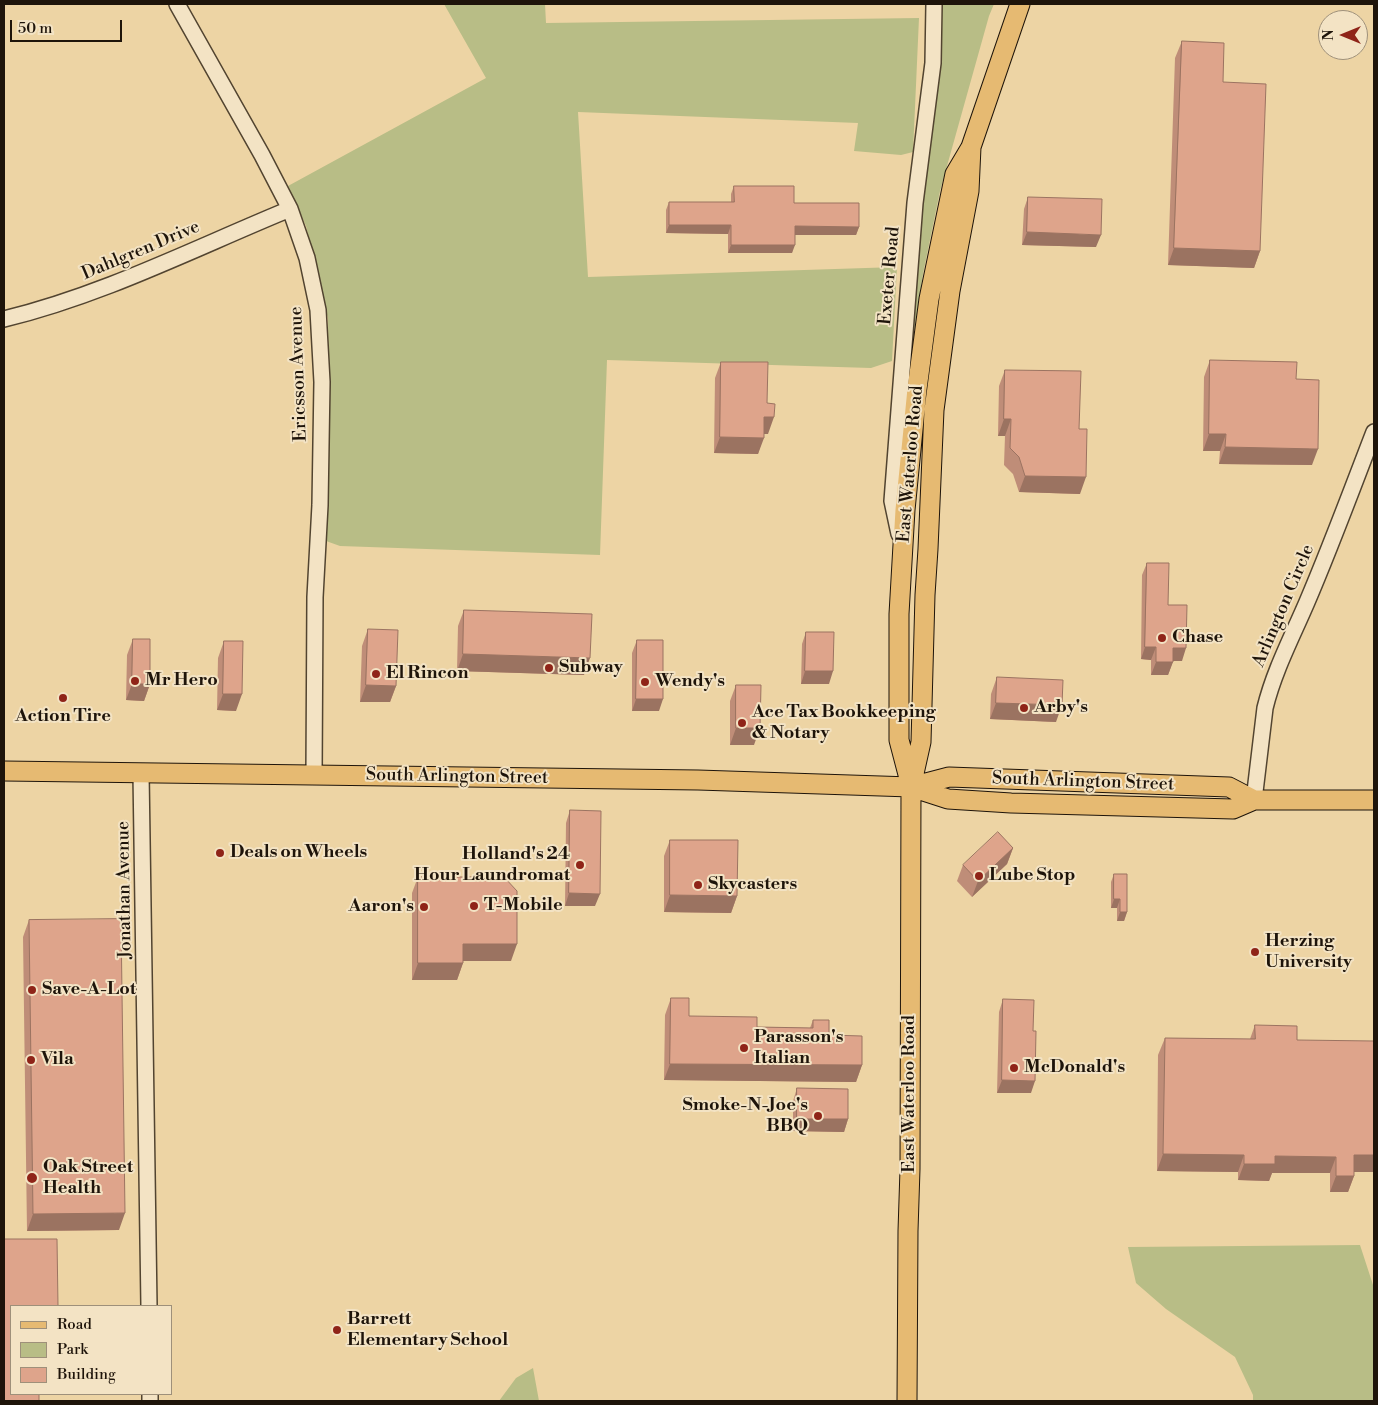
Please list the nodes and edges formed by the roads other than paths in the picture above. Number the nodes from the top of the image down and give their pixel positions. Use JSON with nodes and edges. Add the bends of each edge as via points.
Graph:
{"nodes":[{"id":1,"x":934,"y":4,"type":"edge"},
{"id":2,"x":1020,"y":4,"type":"edge"},
{"id":3,"x":181,"y":5,"type":"edge"},
{"id":4,"x":971,"y":147,"type":"junction"},
{"id":5,"x":290,"y":208,"type":"junction"},
{"id":6,"x":4,"y":319,"type":"edge"},
{"id":7,"x":1374,"y":432,"type":"edge"},
{"id":8,"x":903,"y":550,"type":"junction"},
{"id":9,"x":4,"y":771,"type":"edge"},
{"id":10,"x":141,"y":773,"type":"junction"},
{"id":11,"x":314,"y":775,"type":"junction"},
{"id":12,"x":911,"y":787,"type":"junction"},
{"id":13,"x":1254,"y":800,"type":"junction"},
{"id":14,"x":1374,"y":800,"type":"edge"},
{"id":15,"x":149,"y":1305,"type":"edge"},
{"id":16,"x":907,"y":1401,"type":"edge"}],
"edges":[{"from":1,"to":8,"type":"street","name":"Exeter Road","via":[[933,63],[915,203],[892,501]]},
{"from":2,"to":4,"type":"main road","name":"East Waterloo Road"},
{"from":3,"to":5,"type":"street","name":"Ericsson Avenue"},
{"from":4,"to":8,"type":"main road","name":"East Waterloo Road","via":[[955,174],[929,299],[917,389]]},
{"from":4,"to":12,"type":"main road","name":"East Waterloo Road","via":[[969,191],[950,290],[934,410],[921,742]]},
{"from":5,"to":6,"type":"street","name":"Dahlgren Drive","via":[[92,293]]},
{"from":5,"to":11,"type":"street","name":"Ericsson Avenue","via":[[312,279],[321,341]]},
{"from":7,"to":13,"type":"street","name":"Arlington Circle","via":[[1269,693]]},
{"from":8,"to":12,"type":"main road","name":"East Waterloo Road","via":[[899,642],[900,740]]},
{"from":9,"to":10,"type":"main road","name":"South Arlington Street"},
{"from":10,"to":11,"type":"main road","name":"South Arlington Street"},
{"from":10,"to":15,"type":"street","name":"Jonathan Avenue"},
{"from":11,"to":12,"type":"main road","name":"South Arlington Street","via":[[698,780]]},
{"from":12,"to":13,"type":"main road","name":"South Arlington Street","via":[[948,799],[1019,803],[1233,809]]},
{"from":12,"to":16,"type":"main road","name":"East Waterloo Road"},
{"from":13,"to":14,"type":"main road","name":"South Arlington Street"}]}
